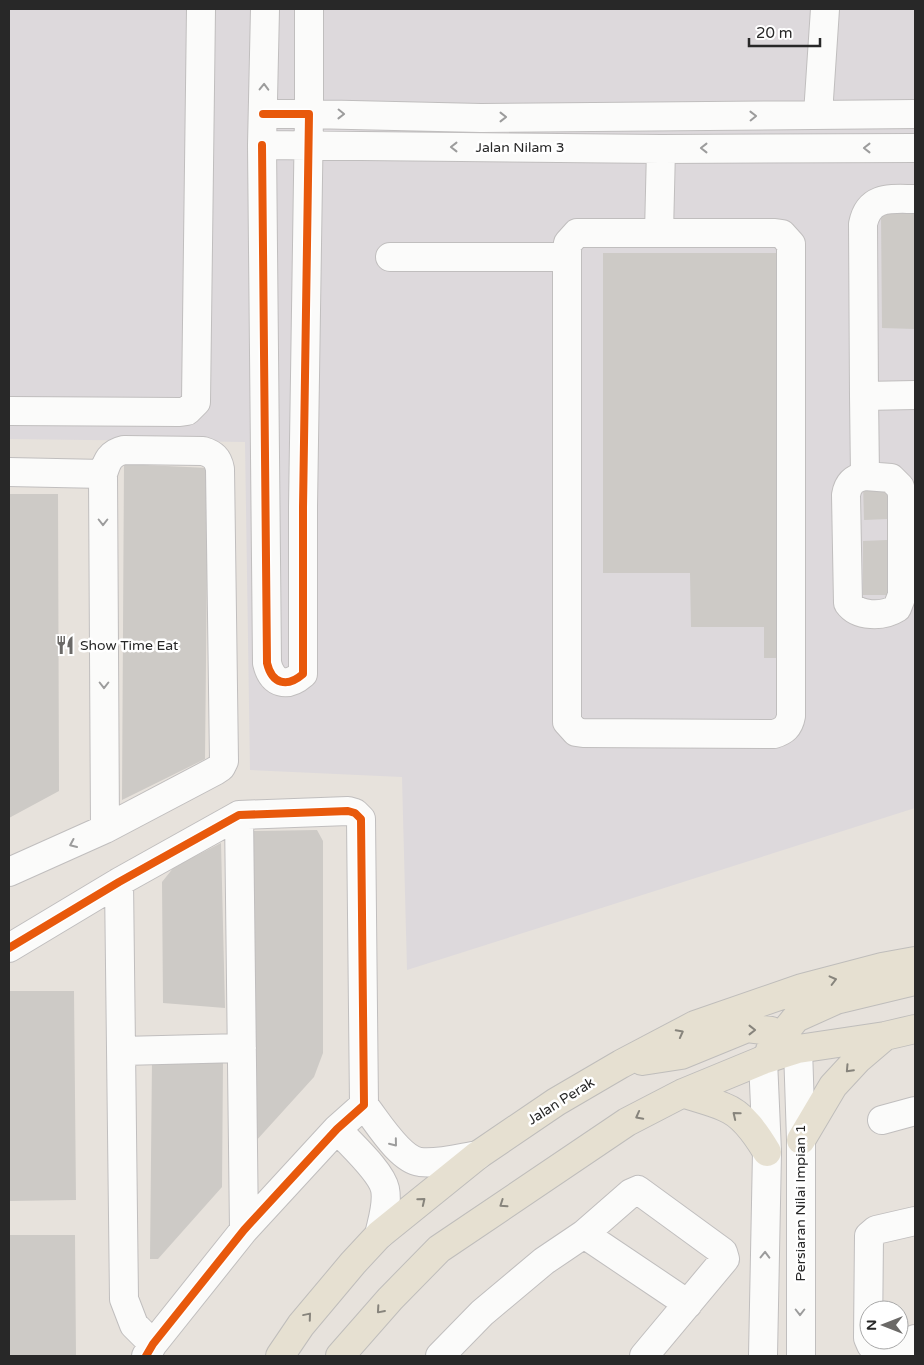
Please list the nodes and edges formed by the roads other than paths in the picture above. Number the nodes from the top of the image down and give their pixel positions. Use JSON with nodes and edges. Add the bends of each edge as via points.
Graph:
{"nodes":[{"id":1,"x":201,"y":9,"type":"edge"},
{"id":2,"x":265,"y":9,"type":"edge"},
{"id":3,"x":310,"y":9,"type":"edge"},
{"id":4,"x":825,"y":9,"type":"edge"},
{"id":5,"x":264,"y":114,"type":"junction"},
{"id":6,"x":309,"y":114,"type":"junction"},
{"id":7,"x":818,"y":114,"type":"junction"},
{"id":8,"x":915,"y":114,"type":"edge"},
{"id":9,"x":262,"y":146,"type":"junction"},
{"id":10,"x":309,"y":146,"type":"junction"},
{"id":11,"x":915,"y":148,"type":"edge"},
{"id":12,"x":661,"y":149,"type":"junction"},
{"id":13,"x":915,"y":199,"type":"edge"},
{"id":14,"x":660,"y":233,"type":"junction"},
{"id":15,"x":390,"y":257,"type":"dead end"},
{"id":16,"x":566,"y":257,"type":"junction"},
{"id":17,"x":864,"y":396,"type":"junction"},
{"id":18,"x":915,"y":396,"type":"edge"},
{"id":19,"x":9,"y":411,"type":"edge"},
{"id":20,"x":9,"y":472,"type":"edge"},
{"id":21,"x":103,"y":474,"type":"junction"},
{"id":22,"x":865,"y":476,"type":"junction"},
{"id":23,"x":239,"y":815,"type":"junction"},
{"id":24,"x":105,"y":830,"type":"junction"},
{"id":25,"x":9,"y":872,"type":"edge"},
{"id":26,"x":119,"y":882,"type":"junction"},
{"id":27,"x":9,"y":948,"type":"edge"},
{"id":28,"x":915,"y":961,"type":"edge"},
{"id":29,"x":915,"y":982,"type":"edge"},
{"id":30,"x":915,"y":1030,"type":"edge"},
{"id":31,"x":885,"y":1036,"type":"junction"},
{"id":32,"x":789,"y":1043,"type":"junction"},
{"id":33,"x":242,"y":1048,"type":"junction"},
{"id":34,"x":122,"y":1050,"type":"junction"},
{"id":35,"x":763,"y":1060,"type":"junction"},
{"id":36,"x":621,"y":1064,"type":"junction"},
{"id":37,"x":682,"y":1093,"type":"junction"},
{"id":38,"x":364,"y":1105,"type":"junction"},
{"id":39,"x":915,"y":1111,"type":"edge"},
{"id":40,"x":882,"y":1120,"type":"dead end"},
{"id":41,"x":337,"y":1130,"type":"junction"},
{"id":42,"x":801,"y":1140,"type":"junction"},
{"id":43,"x":767,"y":1152,"type":"junction"},
{"id":44,"x":478,"y":1155,"type":"junction"},
{"id":45,"x":915,"y":1221,"type":"edge"},
{"id":46,"x":244,"y":1230,"type":"junction"},
{"id":47,"x":584,"y":1234,"type":"junction"},
{"id":48,"x":379,"y":1235,"type":"junction"},
{"id":49,"x":688,"y":1304,"type":"junction"},
{"id":50,"x":915,"y":1339,"type":"edge"},
{"id":51,"x":150,"y":1350,"type":"edge"},
{"id":52,"x":280,"y":1356,"type":"edge"},
{"id":53,"x":340,"y":1356,"type":"edge"},
{"id":54,"x":440,"y":1356,"type":"edge"},
{"id":55,"x":644,"y":1356,"type":"edge"},
{"id":56,"x":763,"y":1356,"type":"edge"},
{"id":57,"x":801,"y":1356,"type":"edge"},
{"id":58,"x":881,"y":1356,"type":"edge"},
{"id":59,"x":892,"y":1356,"type":"edge"}],
"edges":[{"from":1,"to":19,"type":"street","via":[[196,402],[180,412]]},
{"from":5,"to":2,"type":"street","one_way":true},
{"from":3,"to":6,"type":"street"},
{"from":4,"to":7,"type":"street"},
{"from":5,"to":6,"type":"street"},
{"from":5,"to":9,"type":"street"},
{"from":6,"to":7,"type":"street","one_way":true,"via":[[481,118]]},
{"from":6,"to":10,"type":"street"},
{"from":7,"to":8,"type":"street"},
{"from":9,"to":10,"type":"street","name":"Jalan Nilam 3"},
{"from":9,"to":10,"type":"street","via":[[267,663],[276,680],[286,683],[302,674]]},
{"from":12,"to":10,"type":"street","name":"Jalan Nilam 3","one_way":true},
{"from":11,"to":12,"type":"street","name":"Jalan Nilam 3","one_way":true},
{"from":12,"to":14,"type":"street"},
{"from":13,"to":17,"type":"street","via":[[878,201],[865,214]]},
{"from":14,"to":16,"type":"street","via":[[578,233],[568,243]]},
{"from":14,"to":16,"type":"street","via":[[775,233],[782,234],[791,244],[791,716],[786,729],[774,734],[583,733],[576,732],[567,722]]},
{"from":15,"to":16,"type":"street"},
{"from":17,"to":18,"type":"street"},
{"from":17,"to":22,"type":"street"},
{"from":20,"to":21,"type":"street"},
{"from":21,"to":24,"type":"street","one_way":true},
{"from":21,"to":24,"type":"street","via":[[110,456],[124,450],[203,451],[215,456],[218,462],[225,755],[215,771]]},
{"from":22,"to":22,"type":"street","via":[[891,478],[902,494],[902,596],[897,608],[885,614],[858,612],[846,596],[846,494],[851,482]]},
{"from":23,"to":26,"type":"street"},
{"from":23,"to":33,"type":"street"},
{"from":23,"to":38,"type":"street","via":[[348,811],[362,819]]},
{"from":24,"to":25,"type":"street","one_way":true},
{"from":26,"to":27,"type":"street"},
{"from":26,"to":34,"type":"street"},
{"from":36,"to":28,"type":"main road","name":"Jalan Perak","one_way":true,"via":[[695,1025],[802,988]]},
{"from":29,"to":32,"type":"main road","via":[[836,1000],[796,1018]]},
{"from":30,"to":31,"type":"main road"},
{"from":31,"to":32,"type":"main road"},
{"from":31,"to":42,"type":"main road","one_way":true,"via":[[833,1086]]},
{"from":32,"to":35,"type":"main road"},
{"from":36,"to":32,"type":"main road","one_way":true,"via":[[681,1055],[746,1028],[771,1030]]},
{"from":32,"to":42,"type":"street","name":"Persiaran Nilai Impian 1"},
{"from":33,"to":34,"type":"street"},
{"from":33,"to":46,"type":"street"},
{"from":34,"to":51,"type":"street","via":[[124,1299],[134,1325]]},
{"from":35,"to":37,"type":"main road"},
{"from":35,"to":43,"type":"street"},
{"from":36,"to":44,"type":"main road","name":"Jalan Perak","via":[[556,1102]]},
{"from":43,"to":37,"type":"main road","one_way":true,"via":[[755,1133],[726,1107]]},
{"from":37,"to":53,"type":"main road","one_way":true,"via":[[628,1122],[439,1249]]},
{"from":38,"to":41,"type":"street"},
{"from":38,"to":44,"type":"street","one_way":true,"via":[[402,1153],[419,1162]]},
{"from":39,"to":40,"type":"street"},
{"from":41,"to":46,"type":"street"},
{"from":41,"to":48,"type":"street","via":[[379,1175],[385,1190]]},
{"from":42,"to":57,"type":"street","name":"Persiaran Nilai Impian 1","one_way":true},
{"from":56,"to":43,"type":"street","one_way":true},
{"from":48,"to":44,"type":"main road","name":"Jalan Perak","one_way":true},
{"from":45,"to":58,"type":"street","via":[[876,1230],[869,1236],[868,1338]]},
{"from":46,"to":51,"type":"street"},
{"from":47,"to":49,"type":"street"},
{"from":47,"to":49,"type":"street","via":[[638,1190],[723,1252],[725,1259]]},
{"from":47,"to":54,"type":"street","via":[[544,1261],[482,1313]]},
{"from":52,"to":48,"type":"main road","name":"Jalan Perak","one_way":true,"via":[[301,1325]]},
{"from":49,"to":55,"type":"street"},
{"from":50,"to":59,"type":"street"}]}
